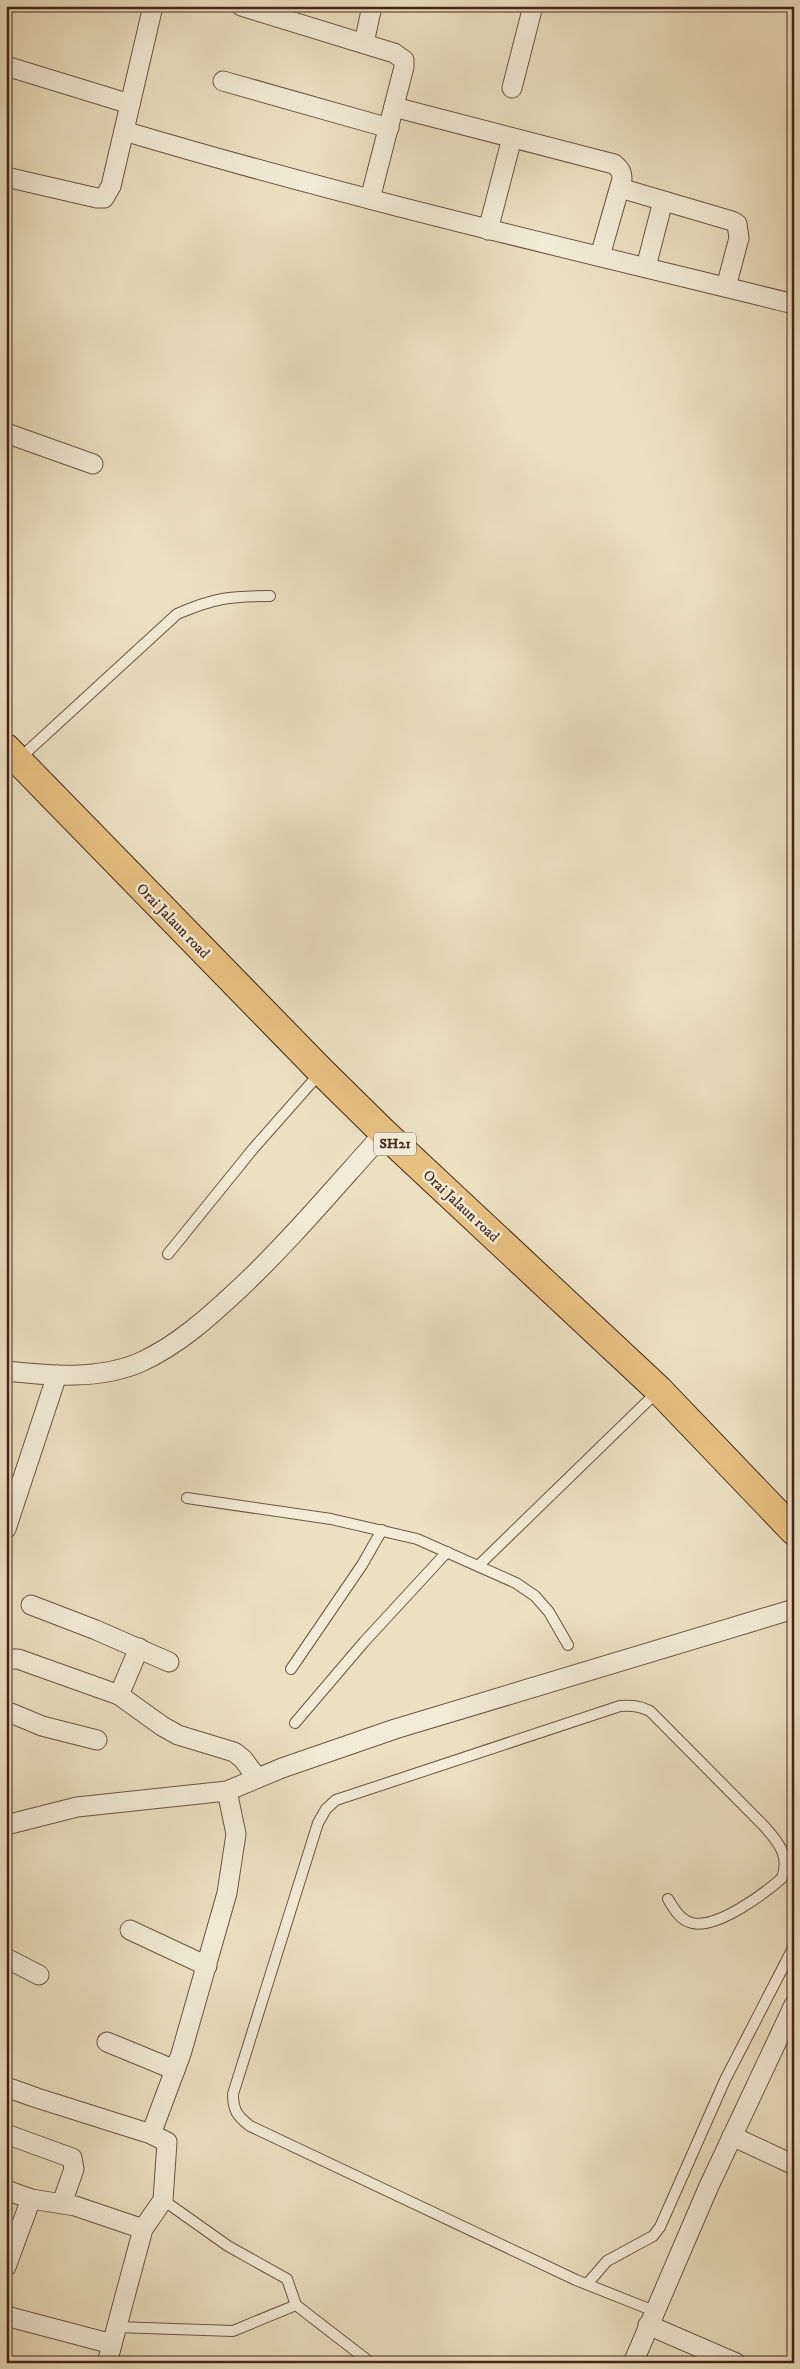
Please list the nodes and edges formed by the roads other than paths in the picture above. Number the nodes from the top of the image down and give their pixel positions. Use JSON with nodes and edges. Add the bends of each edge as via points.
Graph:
{"nodes":[{"id":1,"x":153,"y":6,"type":"edge"},
{"id":2,"x":241,"y":6,"type":"edge"},
{"id":3,"x":372,"y":6,"type":"edge"},
{"id":4,"x":533,"y":6,"type":"edge"},
{"id":5,"x":364,"y":43,"type":"junction"},
{"id":6,"x":6,"y":66,"type":"edge"},
{"id":7,"x":223,"y":81,"type":"dead end"},
{"id":8,"x":512,"y":88,"type":"dead end"},
{"id":9,"x":130,"y":104,"type":"junction"},
{"id":10,"x":394,"y":107,"type":"junction"},
{"id":11,"x":389,"y":128,"type":"junction"},
{"id":12,"x":124,"y":131,"type":"junction"},
{"id":13,"x":512,"y":138,"type":"junction"},
{"id":14,"x":6,"y":177,"type":"edge"},
{"id":15,"x":620,"y":188,"type":"junction"},
{"id":16,"x":370,"y":199,"type":"junction"},
{"id":17,"x":663,"y":201,"type":"junction"},
{"id":18,"x":488,"y":230,"type":"junction"},
{"id":19,"x":600,"y":256,"type":"junction"},
{"id":20,"x":646,"y":266,"type":"junction"},
{"id":21,"x":726,"y":287,"type":"junction"},
{"id":22,"x":794,"y":304,"type":"edge"},
{"id":23,"x":6,"y":434,"type":"edge"},
{"id":24,"x":93,"y":464,"type":"dead end"},
{"id":25,"x":270,"y":596,"type":"dead end"},
{"id":26,"x":12,"y":754,"type":"edge"},
{"id":27,"x":321,"y":1072,"type":"junction"},
{"id":28,"x":384,"y":1133,"type":"junction"},
{"id":29,"x":168,"y":1254,"type":"dead end"},
{"id":30,"x":6,"y":1371,"type":"edge"},
{"id":31,"x":57,"y":1375,"type":"junction"},
{"id":32,"x":659,"y":1390,"type":"junction"},
{"id":33,"x":187,"y":1498,"type":"dead end"},
{"id":34,"x":6,"y":1530,"type":"edge"},
{"id":35,"x":382,"y":1530,"type":"junction"},
{"id":36,"x":794,"y":1531,"type":"edge"},
{"id":37,"x":447,"y":1552,"type":"junction"},
{"id":38,"x":478,"y":1566,"type":"junction"},
{"id":39,"x":31,"y":1605,"type":"dead end"},
{"id":40,"x":794,"y":1609,"type":"edge"},
{"id":41,"x":568,"y":1645,"type":"dead end"},
{"id":42,"x":139,"y":1648,"type":"junction"},
{"id":43,"x":6,"y":1662,"type":"edge"},
{"id":44,"x":169,"y":1662,"type":"dead end"},
{"id":45,"x":291,"y":1669,"type":"dead end"},
{"id":46,"x":119,"y":1695,"type":"junction"},
{"id":47,"x":6,"y":1711,"type":"edge"},
{"id":48,"x":295,"y":1723,"type":"dead end"},
{"id":49,"x":97,"y":1740,"type":"dead end"},
{"id":50,"x":257,"y":1778,"type":"junction"},
{"id":51,"x":226,"y":1791,"type":"junction"},
{"id":52,"x":6,"y":1825,"type":"edge"},
{"id":53,"x":789,"y":1872,"type":"edge"},
{"id":54,"x":668,"y":1899,"type":"dead end"},
{"id":55,"x":130,"y":1930,"type":"dead end"},
{"id":56,"x":794,"y":1946,"type":"edge"},
{"id":57,"x":6,"y":1958,"type":"edge"},
{"id":58,"x":207,"y":1966,"type":"junction"},
{"id":59,"x":40,"y":1975,"type":"dead end"},
{"id":60,"x":794,"y":2004,"type":"edge"},
{"id":61,"x":107,"y":2042,"type":"dead end"},
{"id":62,"x":175,"y":2070,"type":"junction"},
{"id":63,"x":6,"y":2087,"type":"edge"},
{"id":64,"x":6,"y":2134,"type":"edge"},
{"id":65,"x":151,"y":2134,"type":"junction"},
{"id":66,"x":732,"y":2136,"type":"junction"},
{"id":67,"x":794,"y":2165,"type":"edge"},
{"id":68,"x":6,"y":2190,"type":"edge"},
{"id":69,"x":31,"y":2199,"type":"junction"},
{"id":70,"x":163,"y":2200,"type":"junction"},
{"id":71,"x":62,"y":2203,"type":"junction"},
{"id":72,"x":143,"y":2228,"type":"junction"},
{"id":73,"x":6,"y":2267,"type":"edge"},
{"id":74,"x":587,"y":2284,"type":"junction"},
{"id":75,"x":296,"y":2305,"type":"junction"},
{"id":76,"x":6,"y":2316,"type":"edge"},
{"id":77,"x":651,"y":2318,"type":"junction"},
{"id":78,"x":114,"y":2336,"type":"junction"},
{"id":79,"x":107,"y":2363,"type":"edge"},
{"id":80,"x":371,"y":2363,"type":"edge"},
{"id":81,"x":633,"y":2363,"type":"edge"},
{"id":82,"x":736,"y":2363,"type":"edge"}],
"edges":[{"from":1,"to":9,"type":"street"},
{"from":2,"to":5,"type":"street"},
{"from":3,"to":5,"type":"street"},
{"from":4,"to":8,"type":"street"},
{"from":5,"to":10,"type":"street","via":[[404,60]]},
{"from":6,"to":9,"type":"street"},
{"from":7,"to":11,"type":"street"},
{"from":9,"to":12,"type":"street"},
{"from":10,"to":11,"type":"street"},
{"from":10,"to":13,"type":"street"},
{"from":11,"to":16,"type":"street"},
{"from":12,"to":14,"type":"street","via":[[111,186],[104,198]]},
{"from":12,"to":16,"type":"street","via":[[243,167]]},
{"from":13,"to":15,"type":"street","via":[[614,164],[622,172]]},
{"from":13,"to":18,"type":"street"},
{"from":15,"to":17,"type":"street"},
{"from":15,"to":19,"type":"street"},
{"from":16,"to":18,"type":"street"},
{"from":17,"to":20,"type":"street"},
{"from":17,"to":21,"type":"street","via":[[737,224],[739,238]]},
{"from":18,"to":19,"type":"street"},
{"from":19,"to":20,"type":"street"},
{"from":20,"to":21,"type":"street"},
{"from":21,"to":22,"type":"street"},
{"from":23,"to":24,"type":"street"},
{"from":25,"to":26,"type":"lane","via":[[234,596],[206,601],[177,614]]},
{"from":26,"to":27,"type":"main road","name":"Orai Jalaun road","number":"SH21"},
{"from":27,"to":28,"type":"main road","name":"Orai Jalaun road","number":"SH21"},
{"from":27,"to":29,"type":"lane","via":[[253,1149]]},
{"from":28,"to":31,"type":"street","via":[[272,1258],[216,1311],[174,1344],[140,1362],[101,1373]]},
{"from":28,"to":32,"type":"main road","name":"Orai Jalaun road","number":"SH21"},
{"from":30,"to":31,"type":"street"},
{"from":31,"to":34,"type":"street"},
{"from":32,"to":36,"type":"main road","name":"Orai Jalaun road","number":"SH21"},
{"from":32,"to":38,"type":"lane"},
{"from":33,"to":35,"type":"lane"},
{"from":35,"to":37,"type":"lane","via":[[417,1539]]},
{"from":35,"to":45,"type":"lane"},
{"from":37,"to":38,"type":"lane"},
{"from":37,"to":48,"type":"lane"},
{"from":38,"to":41,"type":"lane","via":[[516,1583],[535,1596],[550,1612]]},
{"from":39,"to":42,"type":"street"},
{"from":40,"to":50,"type":"street","via":[[395,1729]]},
{"from":42,"to":44,"type":"street"},
{"from":42,"to":46,"type":"street"},
{"from":43,"to":46,"type":"street","via":[[18,1659]]},
{"from":46,"to":50,"type":"street","via":[[178,1735],[234,1752]]},
{"from":47,"to":49,"type":"street","via":[[42,1726]]},
{"from":50,"to":51,"type":"street"},
{"from":51,"to":52,"type":"street","via":[[77,1807]]},
{"from":51,"to":58,"type":"street","via":[[236,1834],[234,1855]]},
{"from":53,"to":54,"type":"lane","via":[[772,1887],[724,1917],[705,1924],[692,1923],[680,1917]]},
{"from":53,"to":74,"type":"lane","via":[[781,1846],[765,1827],[650,1711],[631,1705],[360,1790],[336,1800],[318,1823],[233,2094],[233,2107],[250,2126]]},
{"from":55,"to":58,"type":"street"},
{"from":56,"to":74,"type":"lane","via":[[725,2080],[660,2227],[653,2236],[607,2260]]},
{"from":57,"to":59,"type":"street"},
{"from":58,"to":62,"type":"street"},
{"from":60,"to":66,"type":"street"},
{"from":61,"to":62,"type":"street"},
{"from":62,"to":65,"type":"street"},
{"from":63,"to":65,"type":"street"},
{"from":64,"to":71,"type":"street","via":[[72,2158],[74,2169]]},
{"from":65,"to":70,"type":"street","via":[[164,2139],[168,2146]]},
{"from":66,"to":67,"type":"street"},
{"from":66,"to":77,"type":"street"},
{"from":68,"to":69,"type":"street"},
{"from":69,"to":71,"type":"street"},
{"from":69,"to":73,"type":"street"},
{"from":70,"to":72,"type":"street"},
{"from":70,"to":75,"type":"lane","via":[[228,2246],[287,2279]]},
{"from":71,"to":72,"type":"street"},
{"from":72,"to":78,"type":"street"},
{"from":74,"to":77,"type":"lane"},
{"from":75,"to":78,"type":"lane","via":[[233,2331]]},
{"from":75,"to":80,"type":"lane"},
{"from":76,"to":78,"type":"street"},
{"from":77,"to":81,"type":"street"},
{"from":77,"to":82,"type":"street"},
{"from":78,"to":79,"type":"street"}]}
